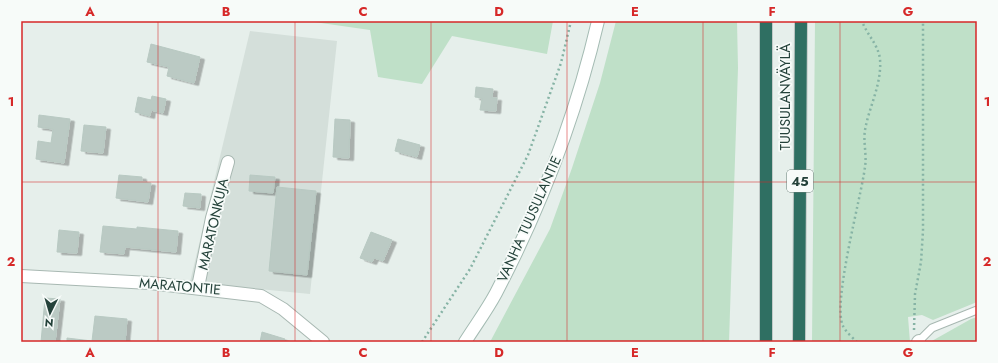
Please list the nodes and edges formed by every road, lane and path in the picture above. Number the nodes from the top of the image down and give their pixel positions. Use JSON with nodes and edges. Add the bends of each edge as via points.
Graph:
{"nodes":[{"id":1,"x":571,"y":21,"type":"edge"},
{"id":2,"x":598,"y":21,"type":"edge"},
{"id":3,"x":766,"y":21,"type":"edge"},
{"id":4,"x":801,"y":21,"type":"edge"},
{"id":5,"x":862,"y":21,"type":"edge"},
{"id":6,"x":923,"y":21,"type":"edge"},
{"id":7,"x":228,"y":162,"type":"dead end"},
{"id":8,"x":21,"y":276,"type":"edge"},
{"id":9,"x":198,"y":287,"type":"junction"},
{"id":10,"x":977,"y":310,"type":"edge"},
{"id":11,"x":918,"y":341,"type":"edge"},
{"id":12,"x":323,"y":342,"type":"edge"},
{"id":13,"x":422,"y":342,"type":"edge"},
{"id":14,"x":464,"y":342,"type":"edge"},
{"id":15,"x":766,"y":342,"type":"edge"},
{"id":16,"x":799,"y":342,"type":"edge"},
{"id":17,"x":857,"y":342,"type":"edge"}],
"edges":[{"from":1,"to":13,"type":"path","via":[[561,63],[528,155],[470,269]]},
{"from":2,"to":14,"type":"street","name":"VANHA TUUSULANTIE","via":[[586,75],[547,185],[495,294]]},
{"from":3,"to":15,"type":"highway","name":"TUUSULANVÄYLÄ","number":"45"},
{"from":4,"to":16,"type":"highway","name":"TUUSULANVÄYLÄ","number":"45"},
{"from":5,"to":17,"type":"path","via":[[877,47],[880,60],[877,88],[865,131],[865,165],[841,302],[843,325]]},
{"from":6,"to":11,"type":"path","via":[[923,232],[913,326]]},
{"from":7,"to":9,"type":"street","name":"MARATONKUJA","via":[[212,218]]},
{"from":8,"to":9,"type":"street","name":"MARATONTIE"},
{"from":9,"to":12,"type":"street","name":"MARATONTIE","via":[[261,296],[283,309]]},
{"from":10,"to":11,"type":"lane","via":[[932,328]]}]}
